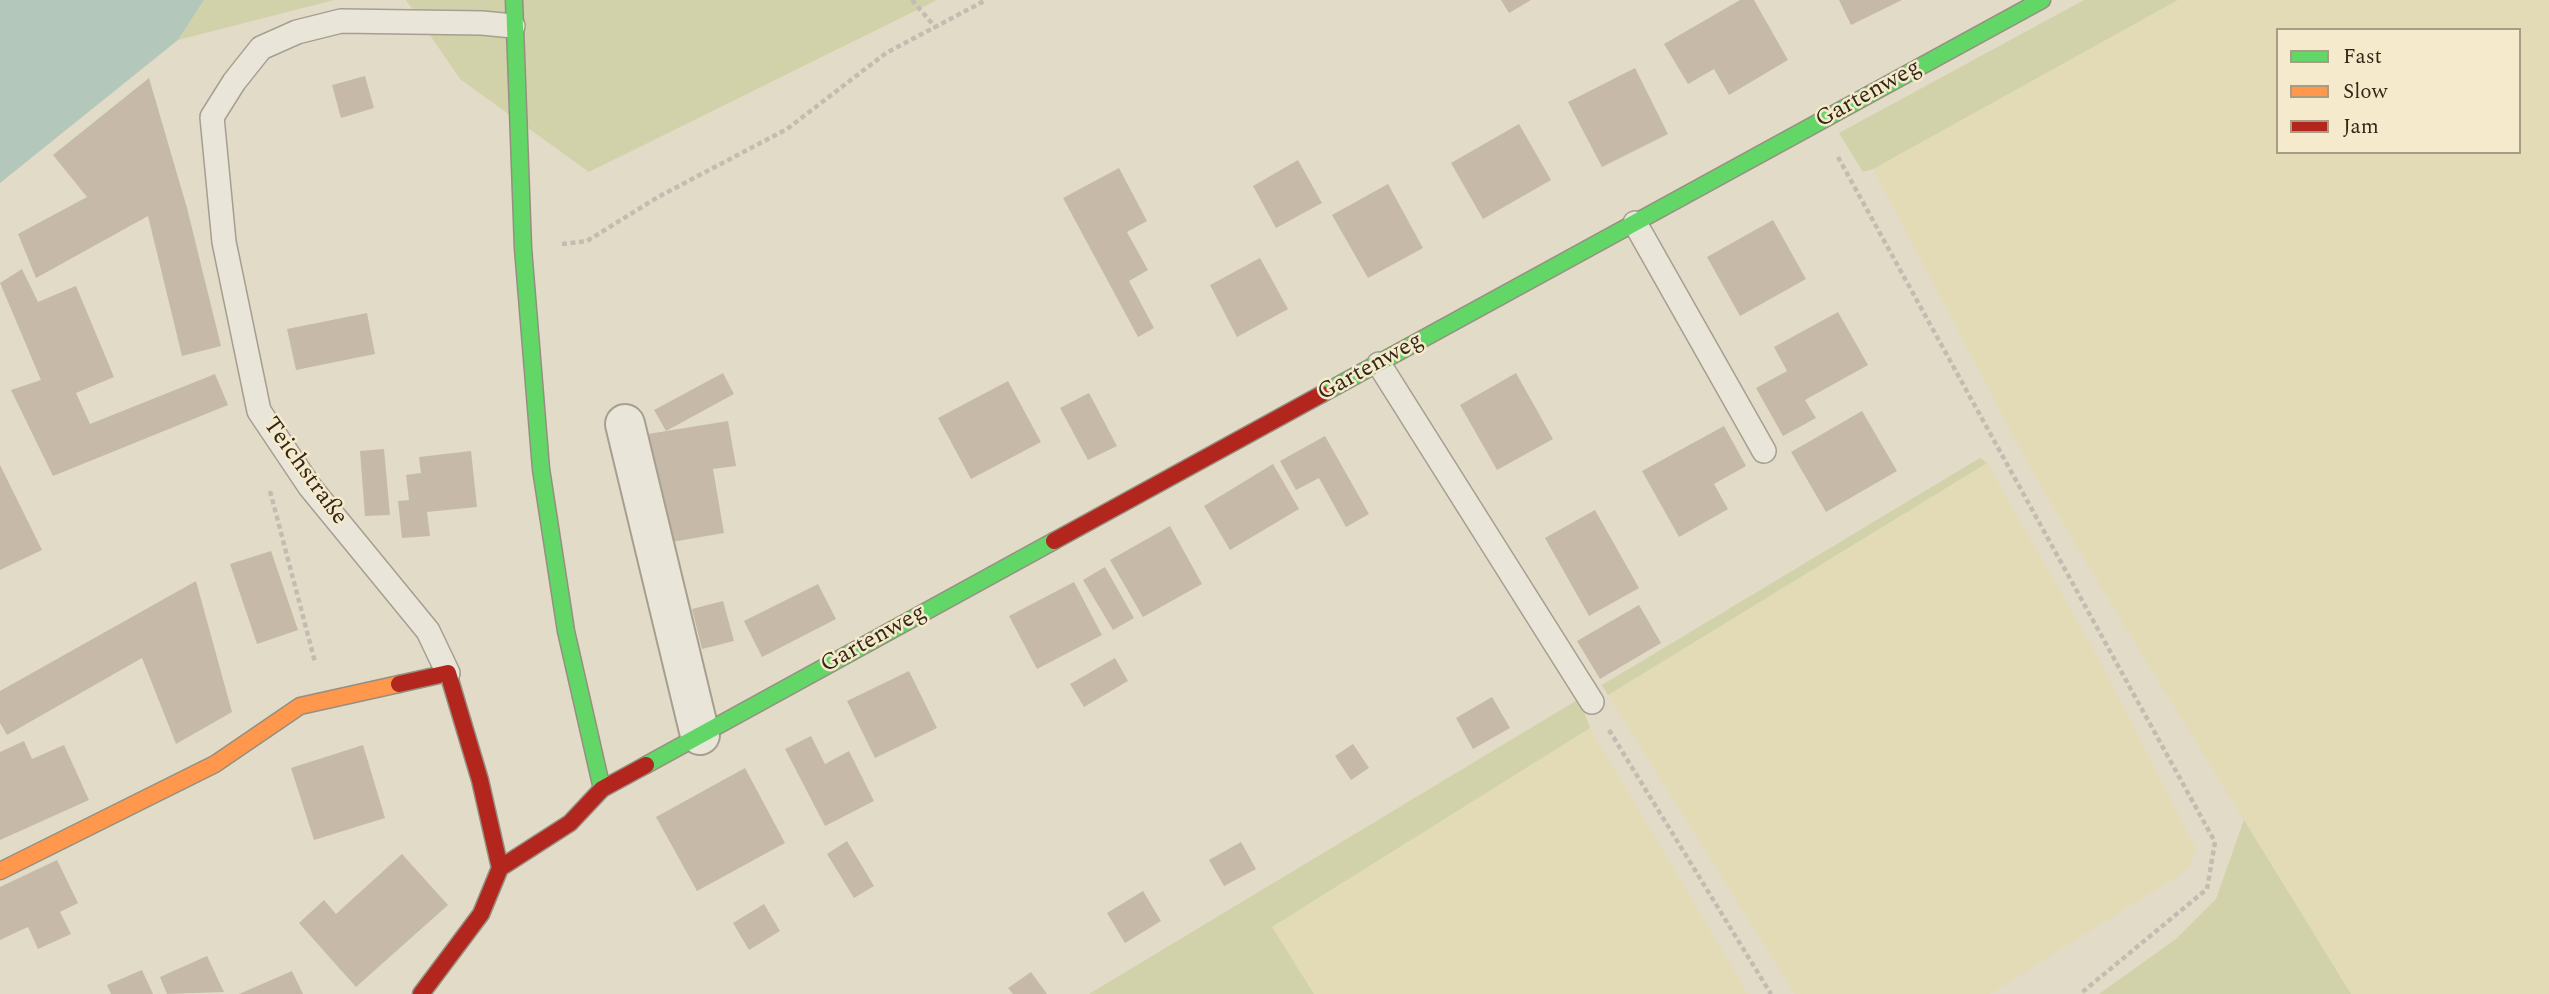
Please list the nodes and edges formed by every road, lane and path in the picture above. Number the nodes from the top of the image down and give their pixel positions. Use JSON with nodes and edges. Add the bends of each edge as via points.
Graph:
{"nodes":[{"id":1,"x":513,"y":0,"type":"edge"},
{"id":2,"x":912,"y":0,"type":"edge"},
{"id":3,"x":986,"y":0,"type":"edge"},
{"id":4,"x":2042,"y":0,"type":"edge"},
{"id":5,"x":513,"y":26,"type":"junction"},
{"id":6,"x":936,"y":27,"type":"junction"},
{"id":7,"x":1819,"y":122,"type":"junction"},
{"id":8,"x":1635,"y":223,"type":"junction"},
{"id":9,"x":523,"y":248,"type":"junction"},
{"id":10,"x":1379,"y":363,"type":"junction"},
{"id":11,"x":625,"y":424,"type":"dead end"},
{"id":12,"x":1764,"y":451,"type":"dead end"},
{"id":13,"x":267,"y":479,"type":"dead end"},
{"id":14,"x":448,"y":673,"type":"junction"},
{"id":15,"x":325,"y":700,"type":"junction"},
{"id":16,"x":1592,"y":702,"type":"joint"},
{"id":17,"x":700,"y":735,"type":"junction"},
{"id":18,"x":602,"y":789,"type":"junction"},
{"id":19,"x":500,"y":868,"type":"junction"},
{"id":20,"x":0,"y":871,"type":"edge"},
{"id":21,"x":421,"y":994,"type":"edge"},
{"id":22,"x":1771,"y":994,"type":"edge"},
{"id":23,"x":2080,"y":994,"type":"edge"}],
"edges":[{"from":1,"to":5,"type":"street"},
{"from":2,"to":6,"type":"path"},
{"from":3,"to":6,"type":"path"},
{"from":4,"to":7,"type":"street","name":"Gartenweg"},
{"from":5,"to":9,"type":"street"},
{"from":5,"to":14,"type":"lane","name":"Teichstraße","via":[[341,21],[297,32],[261,48],[212,117],[224,242],[259,411],[310,487],[428,631]]},
{"from":6,"to":9,"type":"path","via":[[886,53],[787,129],[587,240]]},
{"from":7,"to":8,"type":"street","name":"Gartenweg"},
{"from":7,"to":23,"type":"path","via":[[2215,842],[2207,889]]},
{"from":8,"to":10,"type":"street","name":"Gartenweg"},
{"from":8,"to":12,"type":"lane"},
{"from":9,"to":18,"type":"street","via":[[543,483],[566,631]]},
{"from":10,"to":16,"type":"lane"},
{"from":10,"to":17,"type":"street","name":"Gartenweg"},
{"from":11,"to":17,"type":"street"},
{"from":13,"to":15,"type":"path"},
{"from":14,"to":15,"type":"street"},
{"from":14,"to":19,"type":"street","name":"Teichstraße"},
{"from":15,"to":20,"type":"street","via":[[300,706],[215,764]]},
{"from":16,"to":22,"type":"path"},
{"from":17,"to":18,"type":"street","name":"Gartenweg"},
{"from":18,"to":19,"type":"street","name":"Gartenweg","via":[[570,823]]},
{"from":19,"to":21,"type":"street","via":[[481,914]]}]}
